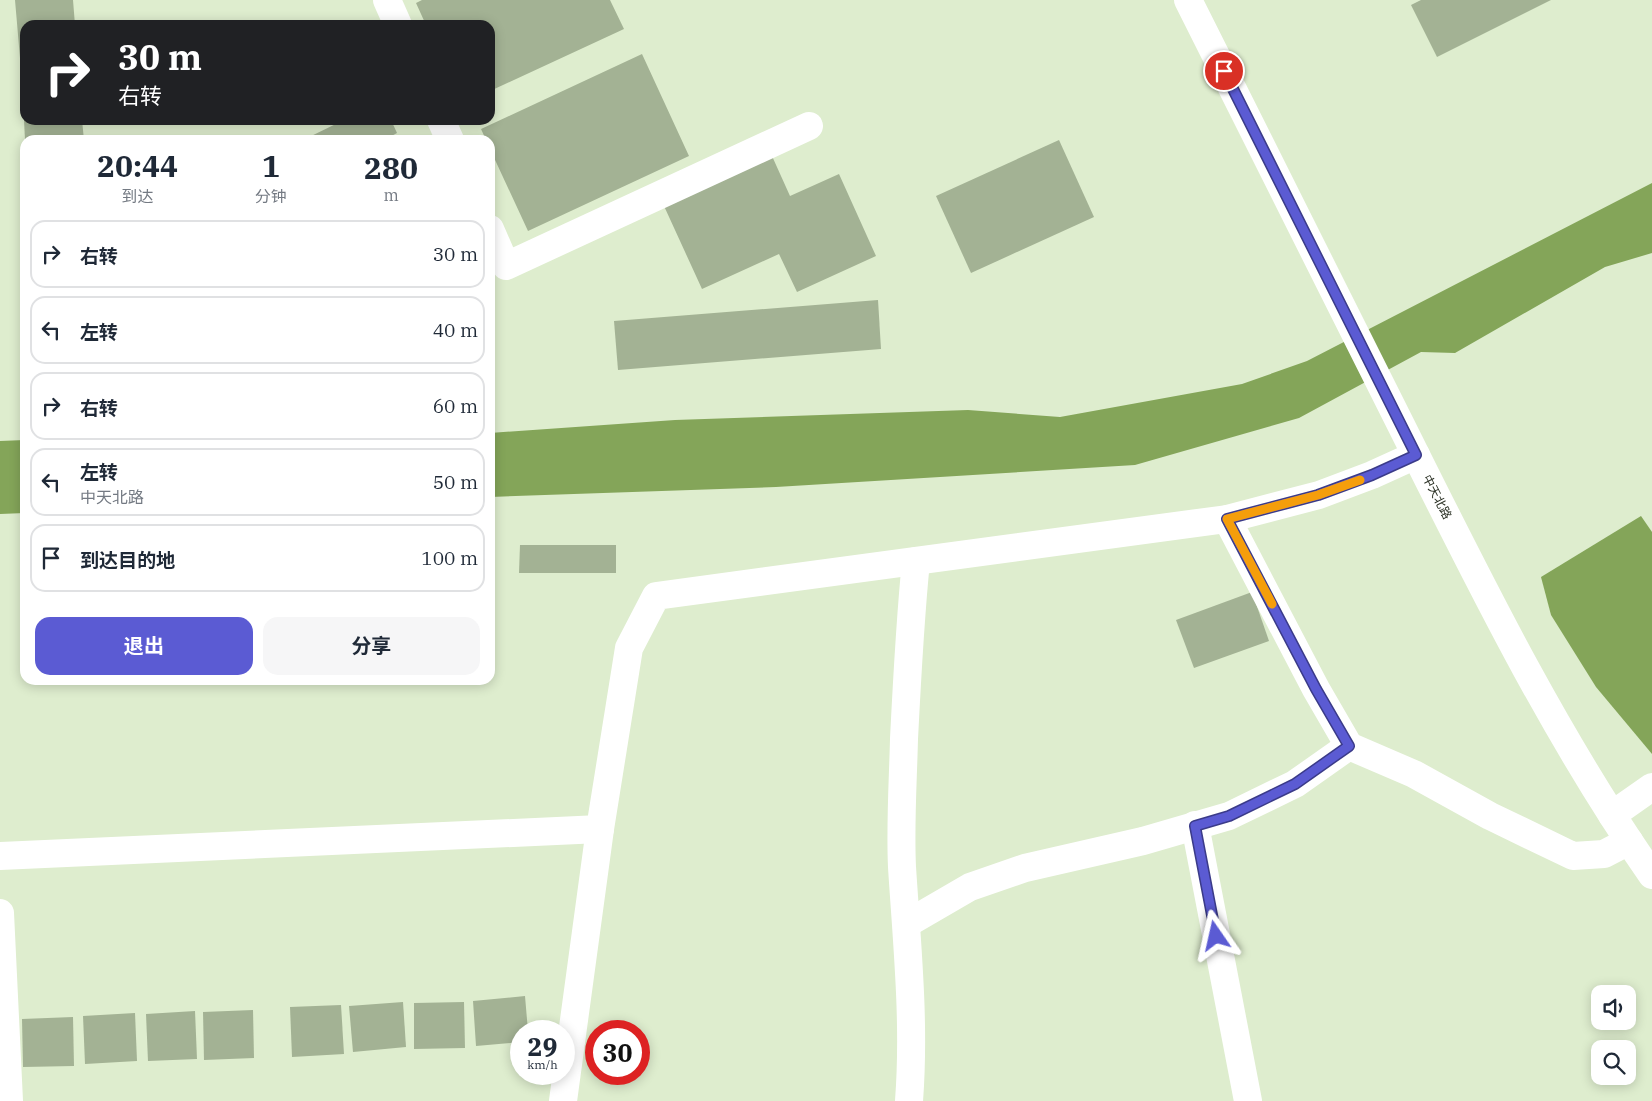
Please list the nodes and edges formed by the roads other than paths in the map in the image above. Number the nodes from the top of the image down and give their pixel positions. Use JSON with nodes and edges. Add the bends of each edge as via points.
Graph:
{"nodes":[{"id":1,"x":387,"y":0,"type":"edge"},
{"id":2,"x":1188,"y":0,"type":"edge"},
{"id":3,"x":396,"y":20,"type":"edge"},
{"id":4,"x":809,"y":126,"type":"dead end"},
{"id":5,"x":495,"y":241,"type":"edge"},
{"id":6,"x":1416,"y":455,"type":"junction"},
{"id":7,"x":1227,"y":519,"type":"junction"},
{"id":8,"x":916,"y":561,"type":"junction"},
{"id":9,"x":1349,"y":746,"type":"junction"},
{"id":10,"x":1652,"y":787,"type":"edge"},
{"id":11,"x":1612,"y":815,"type":"junction"},
{"id":12,"x":1195,"y":826,"type":"junction"},
{"id":13,"x":600,"y":829,"type":"junction"},
{"id":14,"x":1629,"y":841,"type":"junction"},
{"id":15,"x":0,"y":856,"type":"edge"},
{"id":16,"x":1652,"y":875,"type":"edge"},
{"id":17,"x":0,"y":913,"type":"edge"},
{"id":18,"x":908,"y":923,"type":"junction"},
{"id":19,"x":9,"y":1101,"type":"edge"},
{"id":20,"x":563,"y":1101,"type":"edge"},
{"id":21,"x":909,"y":1101,"type":"edge"},
{"id":22,"x":1248,"y":1101,"type":"edge"}],
"edges":[{"from":1,"to":3,"type":"street"},
{"from":2,"to":6,"type":"street","name":"中天北路"},
{"from":4,"to":5,"type":"street","via":[[506,266]]},
{"from":6,"to":7,"type":"street","via":[[1318,495]]},
{"from":6,"to":11,"type":"street","name":"中天北路","via":[[1472,568],[1554,720]]},
{"from":7,"to":8,"type":"street"},
{"from":7,"to":9,"type":"street"},
{"from":8,"to":13,"type":"street","via":[[656,596],[629,648]]},
{"from":8,"to":18,"type":"street","via":[[909,626],[902,799],[902,866]]},
{"from":9,"to":12,"type":"street","via":[[1295,784],[1229,816]]},
{"from":9,"to":14,"type":"street","via":[[1414,774],[1573,856],[1604,854]]},
{"from":10,"to":11,"type":"street"},
{"from":11,"to":14,"type":"street","name":"中天北路"},
{"from":12,"to":18,"type":"street","via":[[1025,868],[970,887]]},
{"from":12,"to":22,"type":"street"},
{"from":13,"to":15,"type":"street"},
{"from":13,"to":20,"type":"street"},
{"from":14,"to":16,"type":"street","name":"中天北路"},
{"from":17,"to":19,"type":"street"},
{"from":18,"to":21,"type":"street"}]}
